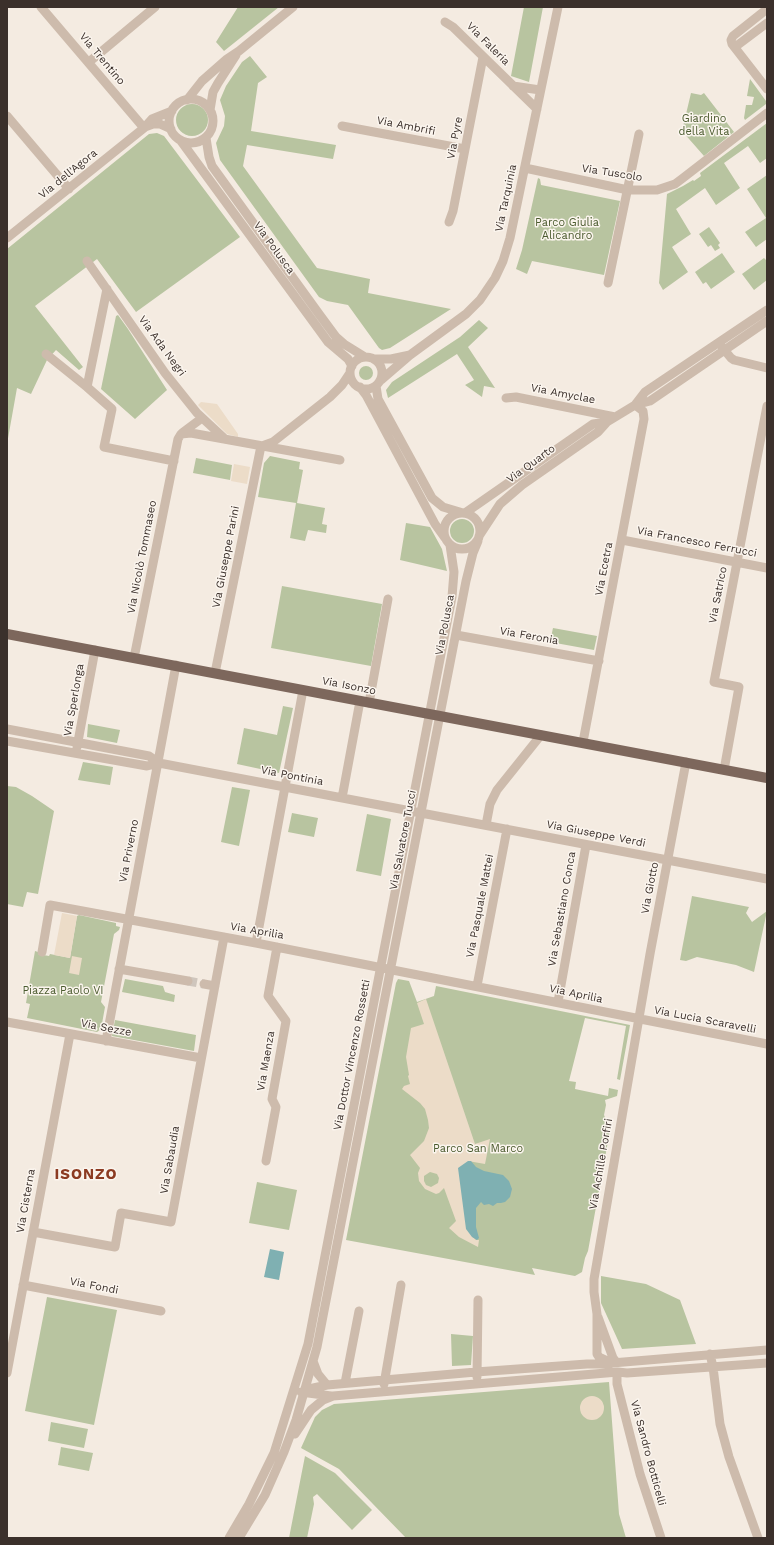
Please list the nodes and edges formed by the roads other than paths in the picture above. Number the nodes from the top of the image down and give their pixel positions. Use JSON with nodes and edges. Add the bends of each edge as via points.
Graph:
{"nodes":[{"id":1,"x":41,"y":7,"type":"edge"},
{"id":2,"x":154,"y":7,"type":"edge"},
{"id":3,"x":293,"y":7,"type":"edge"},
{"id":4,"x":558,"y":7,"type":"edge"},
{"id":5,"x":767,"y":9,"type":"edge"},
{"id":6,"x":445,"y":22,"type":"dead end"},
{"id":7,"x":767,"y":23,"type":"edge"},
{"id":8,"x":735,"y":47,"type":"junction"},
{"id":9,"x":239,"y":51,"type":"junction"},
{"id":10,"x":483,"y":57,"type":"junction"},
{"id":11,"x":89,"y":62,"type":"junction"},
{"id":12,"x":202,"y":82,"type":"junction"},
{"id":13,"x":512,"y":86,"type":"junction"},
{"id":14,"x":767,"y":89,"type":"edge"},
{"id":15,"x":540,"y":90,"type":"junction"},
{"id":16,"x":213,"y":92,"type":"junction"},
{"id":17,"x":187,"y":100,"type":"junction"},
{"id":18,"x":537,"y":109,"type":"junction"},
{"id":19,"x":210,"y":110,"type":"junction"},
{"id":20,"x":172,"y":111,"type":"junction"},
{"id":21,"x":767,"y":113,"type":"edge"},
{"id":22,"x":7,"y":116,"type":"edge"},
{"id":23,"x":342,"y":126,"type":"dead end"},
{"id":24,"x":144,"y":128,"type":"junction"},
{"id":25,"x":171,"y":129,"type":"junction"},
{"id":26,"x":639,"y":134,"type":"dead end"},
{"id":27,"x":206,"y":138,"type":"junction"},
{"id":28,"x":180,"y":141,"type":"junction"},
{"id":29,"x":465,"y":150,"type":"junction"},
{"id":30,"x":525,"y":168,"type":"junction"},
{"id":31,"x":69,"y":189,"type":"junction"},
{"id":32,"x":628,"y":190,"type":"junction"},
{"id":33,"x":449,"y":222,"type":"dead end"},
{"id":34,"x":7,"y":238,"type":"edge"},
{"id":35,"x":87,"y":261,"type":"dead end"},
{"id":36,"x":608,"y":283,"type":"dead end"},
{"id":37,"x":107,"y":289,"type":"junction"},
{"id":38,"x":767,"y":310,"type":"edge"},
{"id":39,"x":767,"y":322,"type":"edge"},
{"id":40,"x":720,"y":342,"type":"junction"},
{"id":41,"x":725,"y":351,"type":"junction"},
{"id":42,"x":46,"y":354,"type":"dead end"},
{"id":43,"x":410,"y":355,"type":"junction"},
{"id":44,"x":365,"y":357,"type":"junction"},
{"id":45,"x":374,"y":359,"type":"junction"},
{"id":46,"x":767,"y":368,"type":"edge"},
{"id":47,"x":351,"y":370,"type":"junction"},
{"id":48,"x":378,"y":383,"type":"junction"},
{"id":49,"x":358,"y":386,"type":"junction"},
{"id":50,"x":87,"y":387,"type":"junction"},
{"id":51,"x":330,"y":397,"type":"junction"},
{"id":52,"x":506,"y":398,"type":"dead end"},
{"id":53,"x":635,"y":405,"type":"junction"},
{"id":54,"x":767,"y":406,"type":"edge"},
{"id":55,"x":202,"y":418,"type":"junction"},
{"id":56,"x":611,"y":419,"type":"junction"},
{"id":57,"x":181,"y":434,"type":"junction"},
{"id":58,"x":225,"y":439,"type":"junction"},
{"id":59,"x":261,"y":446,"type":"junction"},
{"id":60,"x":340,"y":460,"type":"dead end"},
{"id":61,"x":174,"y":461,"type":"junction"},
{"id":62,"x":464,"y":513,"type":"junction"},
{"id":63,"x":479,"y":538,"type":"junction"},
{"id":64,"x":622,"y":540,"type":"junction"},
{"id":65,"x":447,"y":541,"type":"junction"},
{"id":66,"x":737,"y":562,"type":"junction"},
{"id":67,"x":767,"y":568,"type":"edge"},
{"id":68,"x":388,"y":599,"type":"dead end"},
{"id":69,"x":7,"y":634,"type":"edge"},
{"id":70,"x":456,"y":635,"type":"junction"},
{"id":71,"x":95,"y":650,"type":"junction"},
{"id":72,"x":134,"y":658,"type":"junction"},
{"id":73,"x":599,"y":661,"type":"junction"},
{"id":74,"x":176,"y":665,"type":"junction"},
{"id":75,"x":215,"y":673,"type":"junction"},
{"id":76,"x":303,"y":690,"type":"junction"},
{"id":77,"x":365,"y":702,"type":"junction"},
{"id":78,"x":435,"y":715,"type":"junction"},
{"id":79,"x":7,"y":729,"type":"edge"},
{"id":80,"x":541,"y":735,"type":"junction"},
{"id":81,"x":7,"y":741,"type":"edge"},
{"id":82,"x":78,"y":742,"type":"junction"},
{"id":83,"x":583,"y":742,"type":"junction"},
{"id":84,"x":76,"y":754,"type":"junction"},
{"id":85,"x":686,"y":762,"type":"junction"},
{"id":86,"x":159,"y":763,"type":"junction"},
{"id":87,"x":724,"y":770,"type":"junction"},
{"id":88,"x":767,"y":778,"type":"edge"},
{"id":89,"x":284,"y":786,"type":"junction"},
{"id":90,"x":342,"y":798,"type":"junction"},
{"id":91,"x":416,"y":812,"type":"junction"},
{"id":92,"x":486,"y":826,"type":"junction"},
{"id":93,"x":507,"y":829,"type":"junction"},
{"id":94,"x":586,"y":845,"type":"junction"},
{"id":95,"x":668,"y":860,"type":"junction"},
{"id":96,"x":767,"y":879,"type":"edge"},
{"id":97,"x":128,"y":920,"type":"junction"},
{"id":98,"x":224,"y":937,"type":"junction"},
{"id":99,"x":256,"y":942,"type":"junction"},
{"id":100,"x":277,"y":947,"type":"junction"},
{"id":101,"x":42,"y":952,"type":"dead end"},
{"id":102,"x":381,"y":967,"type":"junction"},
{"id":103,"x":119,"y":969,"type":"junction"},
{"id":104,"x":391,"y":969,"type":"junction"},
{"id":105,"x":188,"y":981,"type":"tunnel mouth"},
{"id":106,"x":204,"y":984,"type":"tunnel mouth"},
{"id":107,"x":215,"y":986,"type":"junction"},
{"id":108,"x":477,"y":986,"type":"junction"},
{"id":109,"x":558,"y":1002,"type":"junction"},
{"id":110,"x":639,"y":1019,"type":"junction"},
{"id":111,"x":7,"y":1022,"type":"edge"},
{"id":112,"x":70,"y":1034,"type":"junction"},
{"id":113,"x":106,"y":1041,"type":"junction"},
{"id":114,"x":767,"y":1044,"type":"edge"},
{"id":115,"x":202,"y":1058,"type":"junction"},
{"id":116,"x":266,"y":1161,"type":"dead end"},
{"id":117,"x":33,"y":1232,"type":"junction"},
{"id":118,"x":23,"y":1285,"type":"junction"},
{"id":119,"x":401,"y":1285,"type":"dead end"},
{"id":120,"x":478,"y":1300,"type":"dead end"},
{"id":121,"x":160,"y":1311,"type":"dead end"},
{"id":122,"x":359,"y":1311,"type":"dead end"},
{"id":123,"x":597,"y":1314,"type":"junction"},
{"id":124,"x":767,"y":1350,"type":"edge"},
{"id":125,"x":710,"y":1354,"type":"junction"},
{"id":126,"x":313,"y":1361,"type":"junction"},
{"id":127,"x":767,"y":1363,"type":"edge"},
{"id":128,"x":615,"y":1367,"type":"junction"},
{"id":129,"x":713,"y":1367,"type":"junction"},
{"id":130,"x":476,"y":1372,"type":"junction"},
{"id":131,"x":7,"y":1373,"type":"edge"},
{"id":132,"x":384,"y":1380,"type":"junction"},
{"id":133,"x":345,"y":1383,"type":"junction"},
{"id":134,"x":478,"y":1384,"type":"junction"},
{"id":135,"x":327,"y":1385,"type":"junction"},
{"id":136,"x":294,"y":1392,"type":"junction"},
{"id":137,"x":384,"y":1392,"type":"junction"},
{"id":138,"x":304,"y":1393,"type":"junction"},
{"id":139,"x":333,"y":1396,"type":"junction"},
{"id":140,"x":288,"y":1443,"type":"junction"},
{"id":141,"x":229,"y":1538,"type":"edge"},
{"id":142,"x":239,"y":1538,"type":"edge"},
{"id":143,"x":661,"y":1538,"type":"edge"},
{"id":144,"x":758,"y":1538,"type":"edge"}],
"edges":[{"from":1,"to":11,"type":"street","name":"Via Trentino"},
{"from":2,"to":11,"type":"street"},
{"from":3,"to":9,"type":"street","name":"Via dell'Agora"},
{"from":4,"to":15,"type":"street","name":"Via Tarquinia"},
{"from":5,"to":8,"type":"street","via":[[732,37],[731,42]]},
{"from":6,"to":10,"type":"street","name":"Via Faleria"},
{"from":7,"to":8,"type":"street"},
{"from":8,"to":14,"type":"street"},
{"from":9,"to":12,"type":"street","name":"Via dell'Agora"},
{"from":9,"to":16,"type":"street","name":"Via dell'Agora"},
{"from":10,"to":13,"type":"street","name":"Via Faleria"},
{"from":10,"to":29,"type":"street","name":"Via Pyre"},
{"from":11,"to":24,"type":"street","name":"Via Trentino"},
{"from":12,"to":16,"type":"street"},
{"from":12,"to":17,"type":"street","name":"Via dell'Agora"},
{"from":13,"to":15,"type":"street"},
{"from":13,"to":18,"type":"street","name":"Via Faleria"},
{"from":15,"to":18,"type":"street","name":"Via Tarquinia"},
{"from":16,"to":19,"type":"street","name":"Via dell'Agora"},
{"from":17,"to":19,"type":"street","via":[[200,101]]},
{"from":17,"to":20,"type":"street","name":"Via dell'Agora"},
{"from":18,"to":30,"type":"street","name":"Via Tarquinia"},
{"from":19,"to":27,"type":"street","name":"Via dell'Agora","via":[[213,124]]},
{"from":20,"to":24,"type":"street","name":"Via dell'Agora","via":[[152,119]]},
{"from":20,"to":25,"type":"street"},
{"from":21,"to":32,"type":"street","name":"Via Tuscolo","via":[[675,184],[653,190]]},
{"from":22,"to":31,"type":"street"},
{"from":23,"to":29,"type":"street","name":"Via Ambrifi"},
{"from":24,"to":25,"type":"street","via":[[160,124]]},
{"from":24,"to":31,"type":"street","name":"Via dell'Agora"},
{"from":25,"to":28,"type":"street"},
{"from":26,"to":32,"type":"street"},
{"from":27,"to":28,"type":"street","via":[[194,143]]},
{"from":27,"to":44,"type":"street","name":"Via Polusca","via":[[212,166],[319,314],[336,337]]},
{"from":28,"to":47,"type":"street","name":"Via Polusca","via":[[328,342],[348,360]]},
{"from":29,"to":33,"type":"street","name":"Via Pyre"},
{"from":30,"to":32,"type":"street","name":"Via Tuscolo"},
{"from":30,"to":43,"type":"street","name":"Via Tarquinia","via":[[510,238],[495,278],[480,300],[466,314]]},
{"from":31,"to":34,"type":"street","name":"Via dell'Agora"},
{"from":32,"to":36,"type":"street"},
{"from":35,"to":37,"type":"street","name":"Via Ada Negri"},
{"from":37,"to":50,"type":"street"},
{"from":37,"to":55,"type":"street","name":"Via Ada Negri","via":[[165,373]]},
{"from":38,"to":40,"type":"street","name":"Via Quarto"},
{"from":39,"to":41,"type":"street","name":"Via Quarto"},
{"from":40,"to":41,"type":"street"},
{"from":40,"to":53,"type":"street","name":"Via Quarto","via":[[645,392]]},
{"from":41,"to":46,"type":"street","via":[[734,360]]},
{"from":41,"to":53,"type":"street","name":"Via Quarto","via":[[650,401]]},
{"from":42,"to":50,"type":"street"},
{"from":43,"to":45,"type":"street","name":"Via Tarquinia"},
{"from":43,"to":48,"type":"street","name":"Via Tarquinia"},
{"from":44,"to":45,"type":"street","name":"Via Polusca"},
{"from":44,"to":47,"type":"street","via":[[359,358]]},
{"from":45,"to":48,"type":"street","via":[[381,366],[382,375]]},
{"from":47,"to":49,"type":"street","name":"Via Polusca","via":[[351,378]]},
{"from":47,"to":51,"type":"street","via":[[342,385]]},
{"from":48,"to":49,"type":"street","via":[[368,389]]},
{"from":48,"to":62,"type":"street","via":[[378,399],[432,498],[442,507]]},
{"from":49,"to":51,"type":"street"},
{"from":49,"to":65,"type":"street","name":"Via Polusca","via":[[366,395],[435,524]]},
{"from":50,"to":61,"type":"street","via":[[112,409],[104,447]]},
{"from":51,"to":59,"type":"street","via":[[273,442]]},
{"from":52,"to":56,"type":"street","name":"Via Amyclae","via":[[516,397]]},
{"from":53,"to":56,"type":"street","name":"Via Quarto"},
{"from":53,"to":64,"type":"street","name":"Via Ecetra","via":[[643,411],[644,419]]},
{"from":54,"to":66,"type":"street","name":"Via Satrico"},
{"from":55,"to":57,"type":"street"},
{"from":55,"to":58,"type":"street","name":"Via Ada Negri"},
{"from":56,"to":62,"type":"street","name":"Via Quarto","via":[[593,424],[485,501]]},
{"from":56,"to":63,"type":"street","name":"Via Quarto","via":[[598,432],[522,484],[506,498]]},
{"from":57,"to":58,"type":"street","via":[[191,433]]},
{"from":57,"to":61,"type":"street","name":"Via Nicolò Tommaseo"},
{"from":58,"to":59,"type":"street"},
{"from":59,"to":60,"type":"street"},
{"from":59,"to":75,"type":"street","name":"Via Giuseppe Parini"},
{"from":61,"to":72,"type":"street","name":"Via Nicolò Tommaseo"},
{"from":62,"to":63,"type":"street","via":[[471,515],[479,524]]},
{"from":62,"to":65,"type":"street","via":[[452,516],[447,521],[444,532]]},
{"from":63,"to":65,"type":"street","via":[[470,548],[465,549],[454,548]]},
{"from":63,"to":70,"type":"street","name":"Via Polusca","via":[[466,581]]},
{"from":64,"to":66,"type":"street","name":"Via Francesco Ferrucci"},
{"from":64,"to":73,"type":"street","name":"Via Ecetra"},
{"from":65,"to":78,"type":"street","name":"Via Polusca","via":[[454,568],[454,583]]},
{"from":66,"to":67,"type":"street","name":"Via Francesco Ferrucci"},
{"from":66,"to":87,"type":"street","name":"Via Satrico","via":[[714,682],[739,687]]},
{"from":68,"to":77,"type":"street"},
{"from":69,"to":71,"type":"main road","name":"Via Isonzo"},
{"from":70,"to":73,"type":"street","name":"Via Feronia"},
{"from":70,"to":78,"type":"street","name":"Via Polusca"},
{"from":71,"to":72,"type":"main road","name":"Via Isonzo"},
{"from":71,"to":82,"type":"street","name":"Via Sperlonga"},
{"from":72,"to":74,"type":"main road","name":"Via Isonzo"},
{"from":73,"to":83,"type":"street","name":"Via Ecetra"},
{"from":74,"to":75,"type":"main road","name":"Via Isonzo"},
{"from":74,"to":86,"type":"street","name":"Via Priverno"},
{"from":75,"to":76,"type":"main road","name":"Via Isonzo"},
{"from":76,"to":77,"type":"main road","name":"Via Isonzo"},
{"from":76,"to":89,"type":"street"},
{"from":77,"to":78,"type":"main road","name":"Via Isonzo"},
{"from":77,"to":90,"type":"street"},
{"from":78,"to":80,"type":"main road","name":"Via Isonzo"},
{"from":78,"to":91,"type":"street","name":"Via Salvatore Tucci"},
{"from":79,"to":82,"type":"street","name":"Via Pontinia"},
{"from":80,"to":83,"type":"main road","name":"Via Isonzo"},
{"from":80,"to":92,"type":"street","via":[[497,790],[490,804]]},
{"from":81,"to":84,"type":"street","name":"Via Pontinia"},
{"from":82,"to":84,"type":"street","name":"Via Sperlonga"},
{"from":82,"to":86,"type":"street","name":"Via Pontinia","via":[[149,756]]},
{"from":83,"to":85,"type":"main road","name":"Via Isonzo"},
{"from":84,"to":86,"type":"street","name":"Via Pontinia","via":[[147,766]]},
{"from":85,"to":87,"type":"main road","name":"Via Isonzo"},
{"from":85,"to":95,"type":"street","name":"Via Giotto"},
{"from":86,"to":89,"type":"street","name":"Via Pontinia"},
{"from":86,"to":97,"type":"street","name":"Via Priverno"},
{"from":87,"to":88,"type":"main road","name":"Via Isonzo"},
{"from":89,"to":90,"type":"street","name":"Via Pontinia"},
{"from":89,"to":99,"type":"street"},
{"from":90,"to":91,"type":"street","name":"Via Pontinia"},
{"from":91,"to":92,"type":"street","name":"Via Giuseppe Verdi"},
{"from":91,"to":102,"type":"street","name":"Via Salvatore Tucci"},
{"from":91,"to":104,"type":"street","name":"Via Salvatore Tucci"},
{"from":92,"to":93,"type":"street","name":"Via Giuseppe Verdi"},
{"from":93,"to":94,"type":"street","name":"Via Giuseppe Verdi"},
{"from":93,"to":108,"type":"street","name":"Via Pasquale Mattei"},
{"from":94,"to":95,"type":"street","name":"Via Giuseppe Verdi"},
{"from":94,"to":109,"type":"street","name":"Via Sebastiano Conca"},
{"from":95,"to":96,"type":"street","name":"Via Giuseppe Verdi"},
{"from":95,"to":110,"type":"street","name":"Via Giotto"},
{"from":97,"to":98,"type":"street","name":"Via Aprilia"},
{"from":97,"to":101,"type":"street","via":[[50,905]]},
{"from":97,"to":103,"type":"street","name":"Via Priverno"},
{"from":98,"to":99,"type":"street","name":"Via Aprilia"},
{"from":98,"to":107,"type":"street","name":"Via Sabaudia"},
{"from":99,"to":100,"type":"street","name":"Via Aprilia"},
{"from":100,"to":102,"type":"street","name":"Via Aprilia"},
{"from":100,"to":116,"type":"street","name":"Via Maenza","via":[[268,996],[286,1021],[272,1099],[276,1107]]},
{"from":102,"to":104,"type":"street","name":"Via Dottor Vincenzo Rossetti"},
{"from":102,"to":136,"type":"street","name":"Via Dottor Vincenzo Rossetti","via":[[308,1344]]},
{"from":103,"to":105,"type":"street"},
{"from":103,"to":113,"type":"street","name":"Via Priverno"},
{"from":104,"to":108,"type":"street","name":"Via Aprilia"},
{"from":104,"to":126,"type":"street","name":"Via Dottor Vincenzo Rossetti"},
{"from":106,"to":107,"type":"street"},
{"from":107,"to":115,"type":"street","name":"Via Sabaudia"},
{"from":108,"to":109,"type":"street","name":"Via Aprilia"},
{"from":109,"to":110,"type":"street","name":"Via Aprilia"},
{"from":110,"to":114,"type":"street","name":"Via Lucia Scaravelli"},
{"from":110,"to":123,"type":"street","name":"Via Achille Porfiri","via":[[594,1279]]},
{"from":111,"to":112,"type":"street","name":"Via Sezze"},
{"from":112,"to":113,"type":"street","name":"Via Sezze"},
{"from":112,"to":117,"type":"street","name":"Via Cisterna"},
{"from":113,"to":115,"type":"street","name":"Via Sezze"},
{"from":115,"to":117,"type":"street","name":"Via Sabaudia","via":[[171,1222],[121,1212],[115,1247]]},
{"from":117,"to":118,"type":"street","name":"Via Cisterna"},
{"from":118,"to":121,"type":"street","name":"Via Fondi"},
{"from":118,"to":131,"type":"street","name":"Via Cisterna"},
{"from":119,"to":132,"type":"street"},
{"from":120,"to":130,"type":"street"},
{"from":122,"to":133,"type":"street"},
{"from":123,"to":128,"type":"street","name":"Via Achille Porfiri"},
{"from":123,"to":128,"type":"street","name":"Via Achille Porfiri","via":[[597,1354]]},
{"from":124,"to":125,"type":"street"},
{"from":125,"to":128,"type":"street"},
{"from":125,"to":129,"type":"street"},
{"from":126,"to":135,"type":"street","via":[[318,1374]]},
{"from":126,"to":138,"type":"street","name":"Via Dottor Vincenzo Rossetti"},
{"from":127,"to":129,"type":"street"},
{"from":128,"to":129,"type":"street","via":[[627,1373]]},
{"from":128,"to":130,"type":"street","via":[[587,1364]]},
{"from":128,"to":134,"type":"street"},
{"from":128,"to":143,"type":"street","name":"Via Sandro Botticelli","via":[[640,1474]]},
{"from":129,"to":144,"type":"street","via":[[720,1424]]},
{"from":130,"to":132,"type":"street"},
{"from":130,"to":134,"type":"street"},
{"from":132,"to":133,"type":"street"},
{"from":132,"to":137,"type":"street"},
{"from":133,"to":135,"type":"street"},
{"from":134,"to":137,"type":"street"},
{"from":135,"to":138,"type":"street","via":[[309,1389]]},
{"from":136,"to":138,"type":"street"},
{"from":136,"to":141,"type":"street","name":"Via Dottor Vincenzo Rossetti","via":[[274,1453]]},
{"from":137,"to":139,"type":"street"},
{"from":138,"to":139,"type":"street"},
{"from":138,"to":140,"type":"street","name":"Via Dottor Vincenzo Rossetti"},
{"from":139,"to":140,"type":"street","via":[[311,1410]]},
{"from":140,"to":142,"type":"street","name":"Via Dottor Vincenzo Rossetti","via":[[266,1491]]}]}
